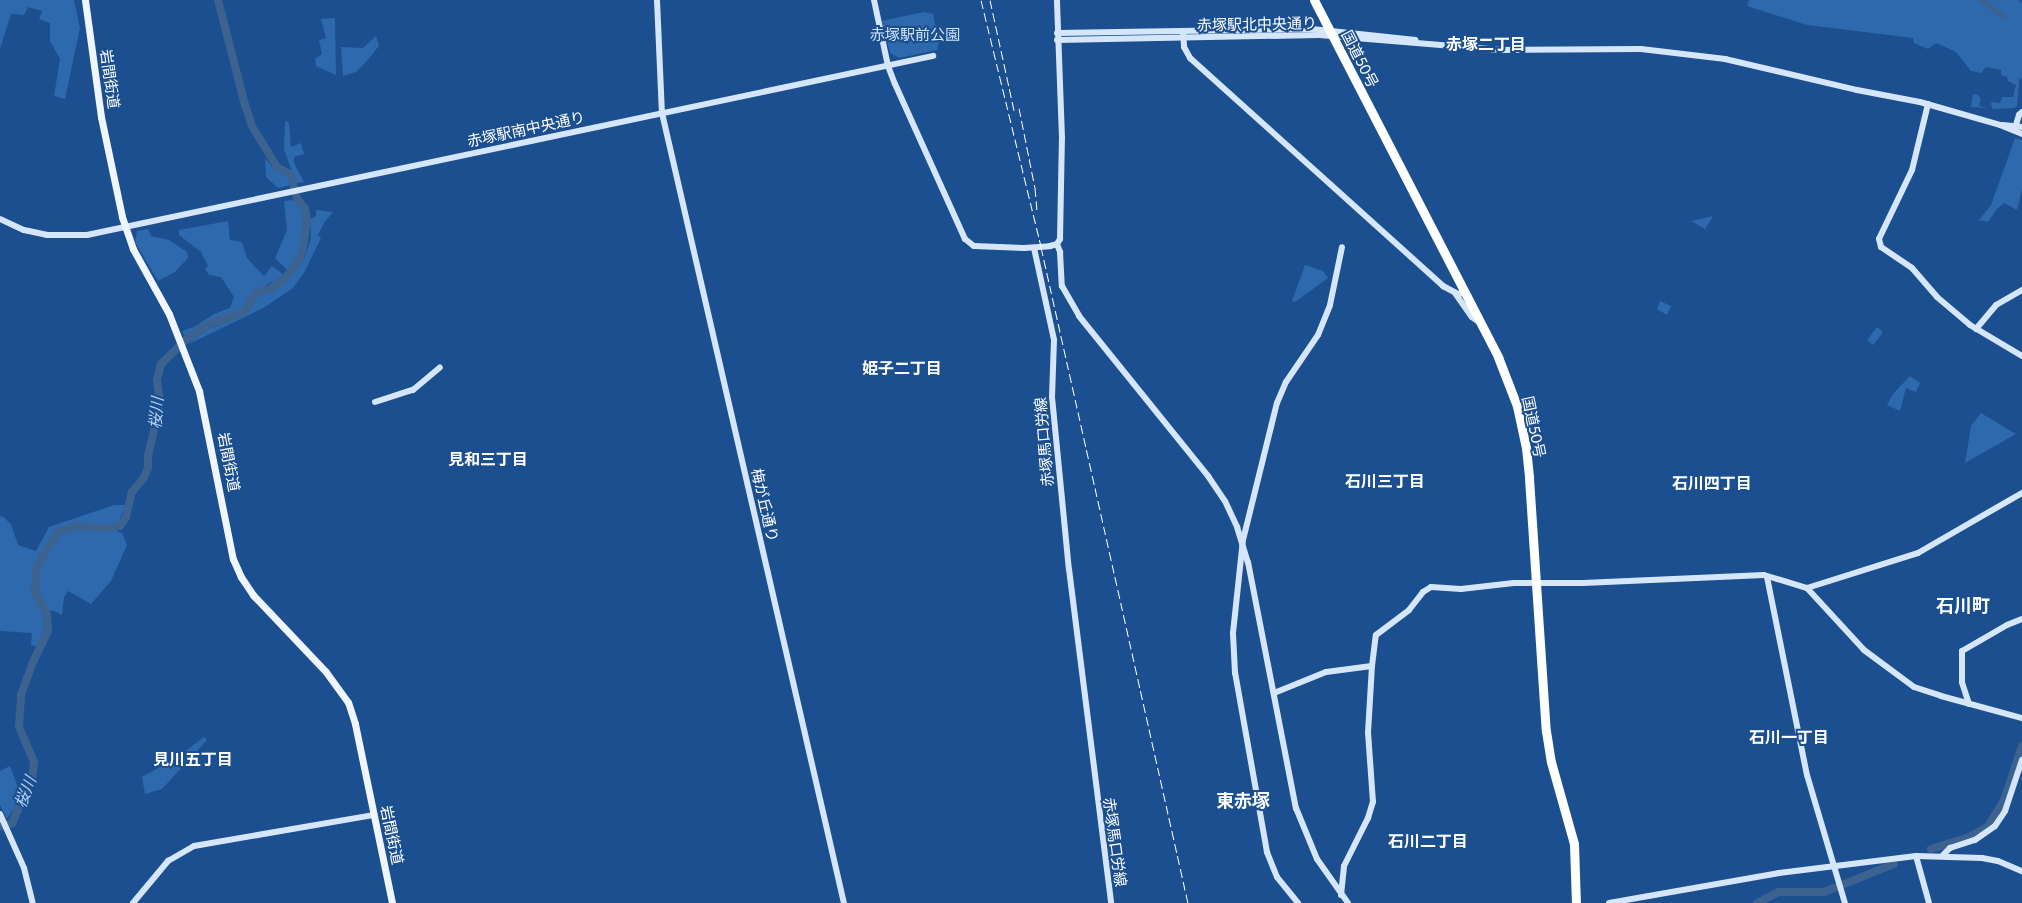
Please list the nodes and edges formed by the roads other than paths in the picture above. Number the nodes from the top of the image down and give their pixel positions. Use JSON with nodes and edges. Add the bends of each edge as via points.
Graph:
{"nodes":[{"id":1,"x":85,"y":0,"type":"edge"},
{"id":2,"x":657,"y":0,"type":"edge"},
{"id":3,"x":874,"y":0,"type":"edge"},
{"id":4,"x":1056,"y":0,"type":"edge"},
{"id":5,"x":1314,"y":0,"type":"edge"},
{"id":6,"x":1331,"y":33,"type":"junction"},
{"id":7,"x":1183,"y":34,"type":"junction"},
{"id":8,"x":1057,"y":36,"type":"junction"},
{"id":9,"x":932,"y":56,"type":"dead end"},
{"id":10,"x":888,"y":66,"type":"junction"},
{"id":11,"x":1928,"y":104,"type":"junction"},
{"id":12,"x":2022,"y":112,"type":"edge"},
{"id":13,"x":662,"y":113,"type":"junction"},
{"id":14,"x":2017,"y":128,"type":"edge"},
{"id":15,"x":2022,"y":134,"type":"edge"},
{"id":16,"x":0,"y":218,"type":"edge"},
{"id":17,"x":124,"y":227,"type":"junction"},
{"id":18,"x":1057,"y":244,"type":"junction"},
{"id":19,"x":1342,"y":247,"type":"dead end"},
{"id":20,"x":1034,"y":248,"type":"junction"},
{"id":21,"x":1459,"y":282,"type":"junction"},
{"id":22,"x":2022,"y":290,"type":"edge"},
{"id":23,"x":1453,"y":292,"type":"junction"},
{"id":24,"x":1465,"y":293,"type":"junction"},
{"id":25,"x":1480,"y":322,"type":"junction"},
{"id":26,"x":1976,"y":329,"type":"junction"},
{"id":27,"x":2022,"y":356,"type":"edge"},
{"id":28,"x":440,"y":367,"type":"dead end"},
{"id":29,"x":375,"y":402,"type":"dead end"},
{"id":30,"x":2022,"y":493,"type":"edge"},
{"id":31,"x":1242,"y":540,"type":"junction"},
{"id":32,"x":1768,"y":577,"type":"junction"},
{"id":33,"x":1535,"y":583,"type":"junction"},
{"id":34,"x":1807,"y":588,"type":"junction"},
{"id":35,"x":2022,"y":619,"type":"edge"},
{"id":36,"x":1372,"y":666,"type":"junction"},
{"id":37,"x":1274,"y":694,"type":"junction"},
{"id":38,"x":1969,"y":704,"type":"junction"},
{"id":39,"x":2022,"y":718,"type":"edge"},
{"id":40,"x":2022,"y":760,"type":"edge"},
{"id":41,"x":374,"y":815,"type":"junction"},
{"id":42,"x":2,"y":817,"type":"edge"},
{"id":43,"x":1943,"y":855,"type":"junction"},
{"id":44,"x":1916,"y":856,"type":"junction"},
{"id":45,"x":1834,"y":865,"type":"junction"},
{"id":46,"x":2022,"y":871,"type":"edge"},
{"id":47,"x":1342,"y":895,"type":"junction"},
{"id":48,"x":33,"y":903,"type":"edge"},
{"id":49,"x":133,"y":903,"type":"edge"},
{"id":50,"x":392,"y":903,"type":"edge"},
{"id":51,"x":844,"y":903,"type":"edge"},
{"id":52,"x":1111,"y":903,"type":"edge"},
{"id":53,"x":1298,"y":903,"type":"edge"},
{"id":54,"x":1348,"y":903,"type":"edge"},
{"id":55,"x":1576,"y":903,"type":"edge"},
{"id":56,"x":1609,"y":903,"type":"edge"},
{"id":57,"x":1845,"y":903,"type":"edge"},
{"id":58,"x":1929,"y":903,"type":"edge"}],
"edges":[{"from":1,"to":17,"type":"main road","name":"岩間街道","via":[[105,138]]},
{"from":2,"to":13,"type":"street","name":"梅が丘通り"},
{"from":3,"to":10,"type":"street"},
{"from":4,"to":8,"type":"street"},
{"from":5,"to":6,"type":"highway","name":"国道50号"},
{"from":6,"to":7,"type":"street","name":"赤塚駅北中央通り","via":[[1309,29]]},
{"from":6,"to":11,"type":"street","name":"赤塚駅北中央通り","via":[[1405,37],[1421,43],[1501,50],[1641,49],[1694,54]]},
{"from":6,"to":21,"type":"highway","name":"国道50号"},
{"from":7,"to":8,"type":"street","name":"赤塚駅北中央通り"},
{"from":7,"to":23,"type":"street","via":[[1184,47],[1190,58]]},
{"from":8,"to":18,"type":"street","via":[[1062,138],[1061,235]]},
{"from":9,"to":10,"type":"street","name":"赤塚駅南中央通り"},
{"from":10,"to":13,"type":"street","name":"赤塚駅南中央通り"},
{"from":10,"to":20,"type":"street","via":[[965,239],[974,246]]},
{"from":11,"to":14,"type":"street","name":"赤塚駅北中央通り"},
{"from":11,"to":26,"type":"street","via":[[1910,177],[1879,239],[1881,247],[1912,268],[1937,297]]},
{"from":12,"to":14,"type":"street"},
{"from":13,"to":17,"type":"street","name":"赤塚駅南中央通り"},
{"from":13,"to":51,"type":"street","name":"梅が丘通り"},
{"from":14,"to":15,"type":"street","name":"赤塚駅北中央通り"},
{"from":16,"to":17,"type":"street","name":"赤塚駅南中央通り","via":[[24,230],[58,236]]},
{"from":17,"to":41,"type":"main road","name":"岩間街道","via":[[184,348],[204,406],[229,542],[238,572],[253,595],[326,672],[347,700],[354,718]]},
{"from":18,"to":20,"type":"street"},
{"from":18,"to":31,"type":"street","via":[[1062,286],[1079,316],[1208,476],[1225,501]]},
{"from":19,"to":31,"type":"street","via":[[1333,296],[1318,335],[1280,393]]},
{"from":20,"to":52,"type":"street","name":"赤塚馬口労線","via":[[1054,340],[1052,397],[1062,503],[1086,720]]},
{"from":21,"to":23,"type":"street"},
{"from":21,"to":24,"type":"highway","name":"国道50号"},
{"from":22,"to":26,"type":"street","via":[[1996,306]]},
{"from":23,"to":24,"type":"street"},
{"from":23,"to":25,"type":"street","via":[[1472,317]]},
{"from":24,"to":25,"type":"highway","name":"国道50号"},
{"from":25,"to":33,"type":"highway","name":"国道50号","via":[[1502,366],[1520,417],[1528,470]]},
{"from":26,"to":27,"type":"street"},
{"from":28,"to":29,"type":"street","via":[[413,390]]},
{"from":30,"to":34,"type":"street","via":[[1918,553]]},
{"from":31,"to":37,"type":"street"},
{"from":31,"to":53,"type":"street","via":[[1233,634],[1235,673],[1267,852],[1278,877]]},
{"from":32,"to":33,"type":"street"},
{"from":32,"to":34,"type":"street"},
{"from":32,"to":45,"type":"street","via":[[1805,767]]},
{"from":33,"to":36,"type":"street","via":[[1426,589],[1409,610],[1376,634]]},
{"from":33,"to":55,"type":"highway","name":"国道50号","via":[[1548,748],[1574,844]]},
{"from":34,"to":38,"type":"street","via":[[1864,650],[1899,677],[1930,693]]},
{"from":35,"to":38,"type":"street","via":[[1962,650],[1962,682]]},
{"from":36,"to":37,"type":"street","via":[[1326,672]]},
{"from":36,"to":47,"type":"street","via":[[1368,733],[1373,802],[1344,866]]},
{"from":37,"to":47,"type":"street","via":[[1300,820],[1323,869]]},
{"from":38,"to":39,"type":"street"},
{"from":40,"to":43,"type":"street","via":[[2005,811],[1994,826],[1975,840],[1950,848]]},
{"from":41,"to":49,"type":"street","via":[[194,846],[168,861]]},
{"from":41,"to":50,"type":"main road","name":"岩間街道"},
{"from":42,"to":48,"type":"street","via":[[26,872]]},
{"from":43,"to":44,"type":"street"},
{"from":43,"to":46,"type":"street","via":[[1998,861]]},
{"from":44,"to":45,"type":"street"},
{"from":44,"to":58,"type":"street"},
{"from":45,"to":56,"type":"street"},
{"from":45,"to":57,"type":"street"},
{"from":47,"to":54,"type":"street"}]}
